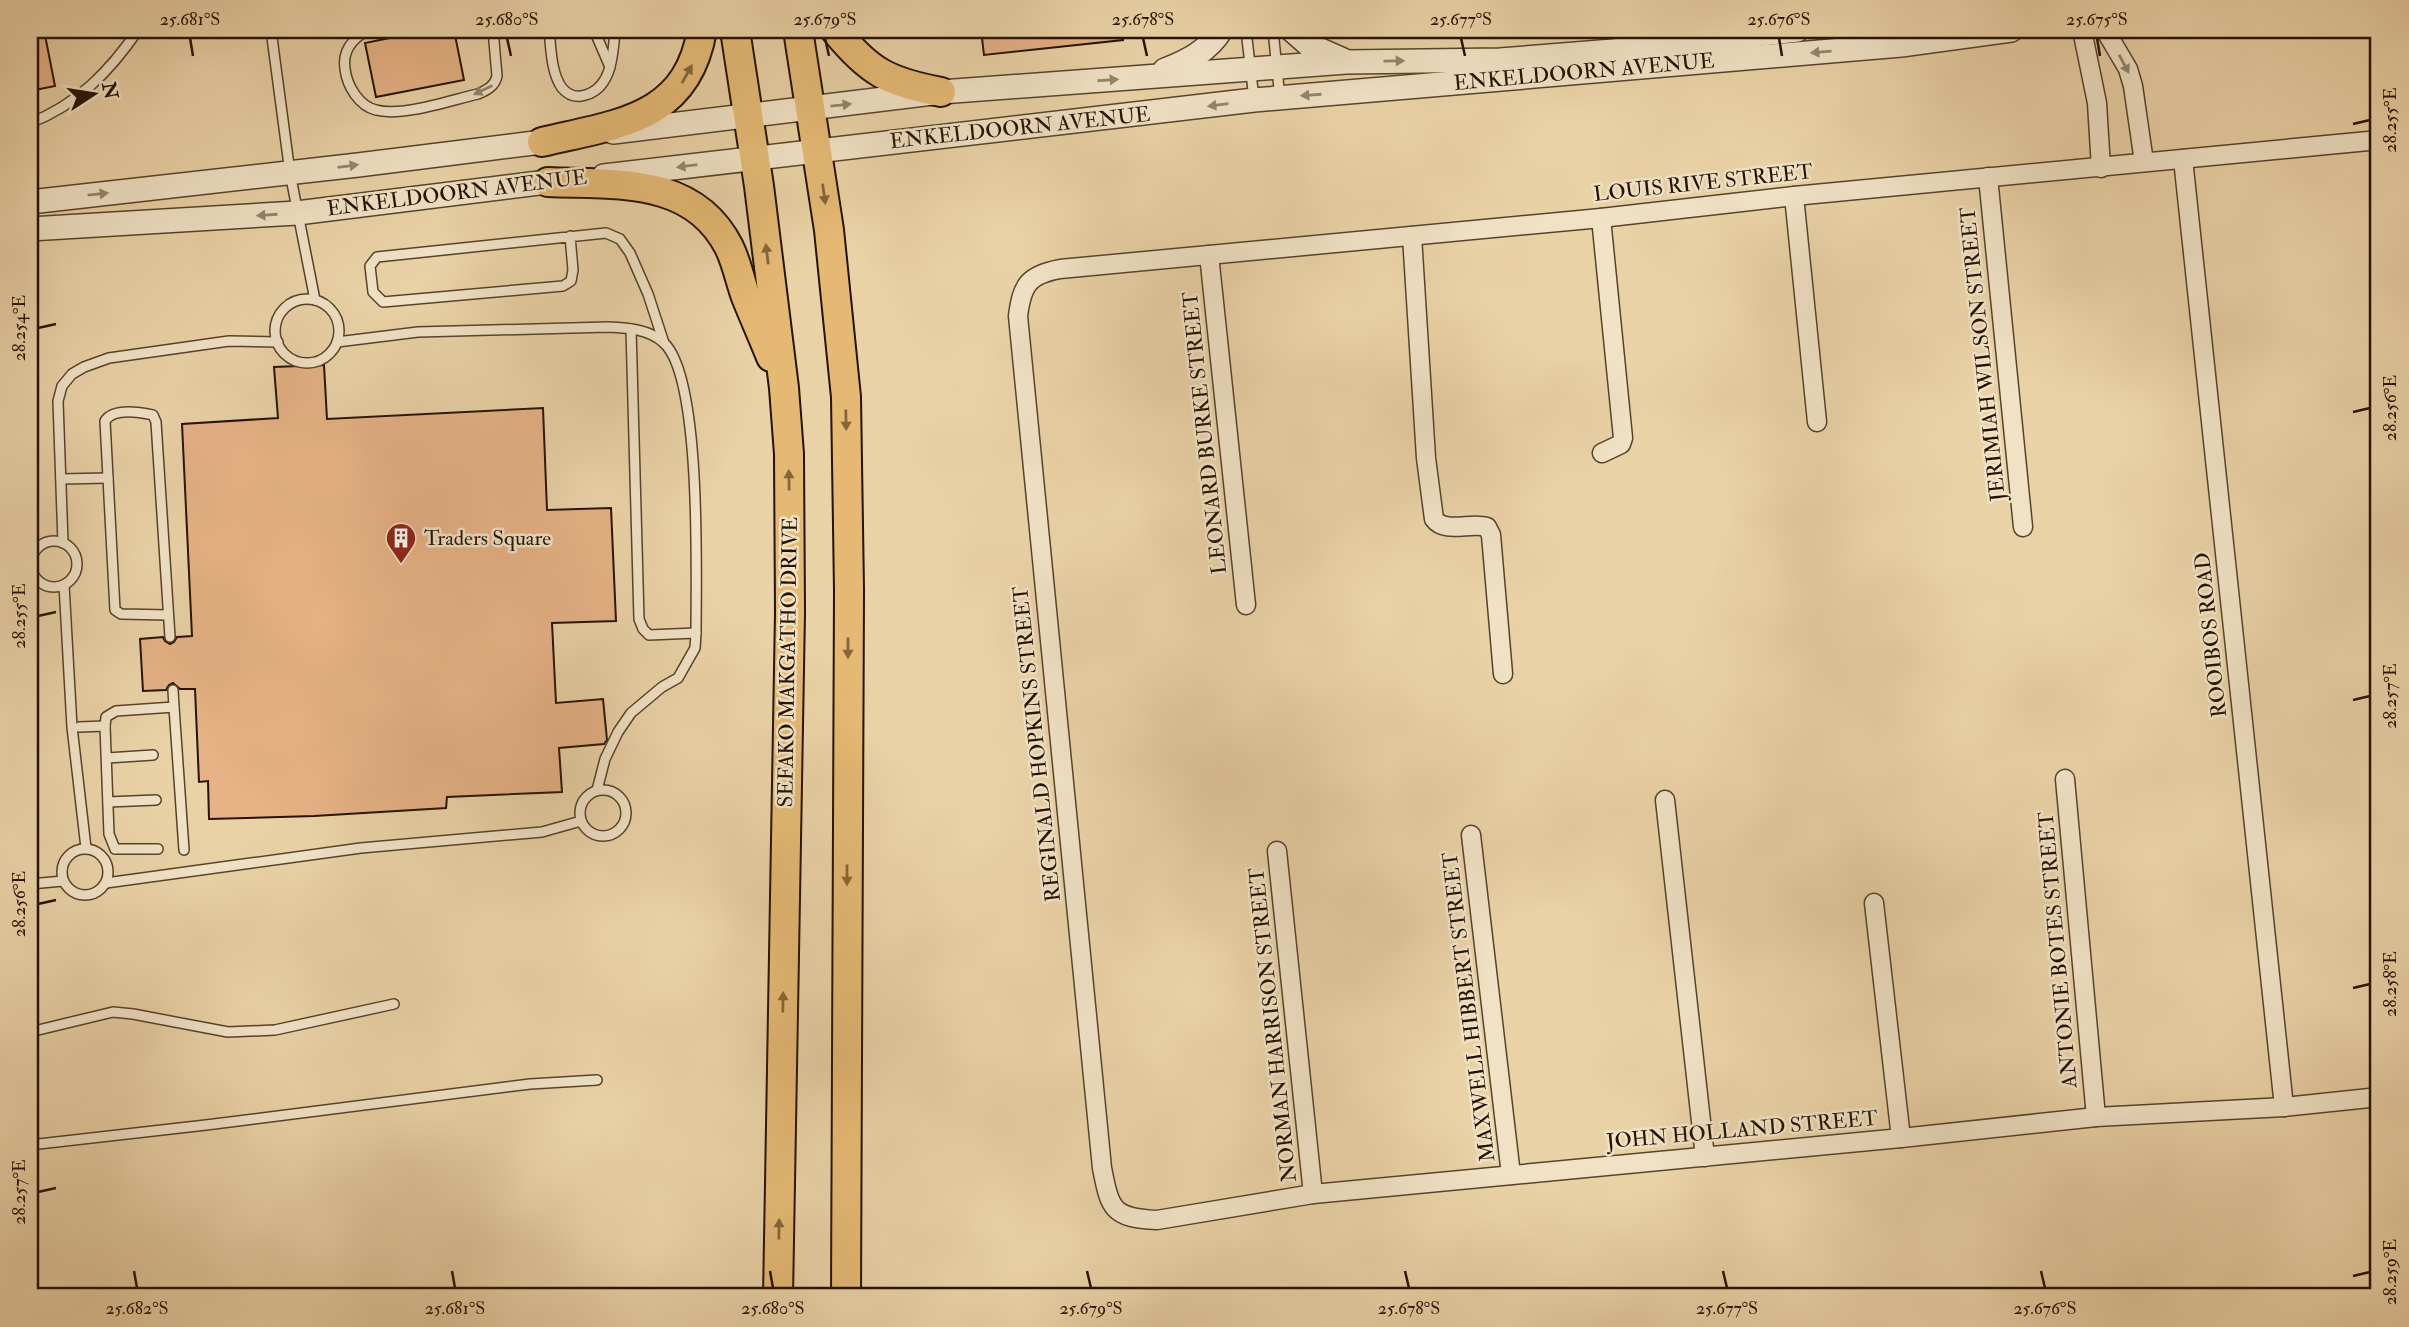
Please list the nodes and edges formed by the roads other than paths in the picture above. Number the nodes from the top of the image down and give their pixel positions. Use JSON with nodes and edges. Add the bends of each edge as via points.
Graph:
{"nodes":[{"id":1,"x":138,"y":30,"type":"edge"},
{"id":2,"x":271,"y":30,"type":"edge"},
{"id":3,"x":368,"y":30,"type":"edge"},
{"id":4,"x":493,"y":30,"type":"edge"},
{"id":5,"x":549,"y":30,"type":"edge"},
{"id":6,"x":594,"y":30,"type":"edge"},
{"id":7,"x":615,"y":30,"type":"edge"},
{"id":8,"x":702,"y":30,"type":"edge"},
{"id":9,"x":735,"y":30,"type":"edge"},
{"id":10,"x":798,"y":30,"type":"edge"},
{"id":11,"x":835,"y":30,"type":"edge"},
{"id":12,"x":1221,"y":30,"type":"edge"},
{"id":13,"x":1246,"y":30,"type":"edge"},
{"id":14,"x":1273,"y":30,"type":"edge"},
{"id":15,"x":1292,"y":30,"type":"edge"},
{"id":16,"x":1797,"y":30,"type":"edge"},
{"id":17,"x":2011,"y":30,"type":"edge"},
{"id":18,"x":2082,"y":30,"type":"edge"},
{"id":19,"x":2105,"y":30,"type":"edge"},
{"id":20,"x":1346,"y":62,"type":"junction"},
{"id":21,"x":610,"y":67,"type":"junction"},
{"id":22,"x":1277,"y":67,"type":"junction"},
{"id":23,"x":1251,"y":70,"type":"junction"},
{"id":24,"x":1143,"y":77,"type":"junction"},
{"id":25,"x":941,"y":92,"type":"junction"},
{"id":26,"x":1280,"y":98,"type":"junction"},
{"id":27,"x":1254,"y":100,"type":"junction"},
{"id":28,"x":809,"y":108,"type":"junction"},
{"id":29,"x":749,"y":115,"type":"junction"},
{"id":30,"x":30,"y":123,"type":"edge"},
{"id":31,"x":2379,"y":140,"type":"edge"},
{"id":32,"x":542,"y":142,"type":"junction"},
{"id":33,"x":817,"y":150,"type":"junction"},
{"id":34,"x":755,"y":158,"type":"junction"},
{"id":35,"x":2183,"y":159,"type":"junction"},
{"id":36,"x":2144,"y":162,"type":"junction"},
{"id":37,"x":2101,"y":167,"type":"junction"},
{"id":38,"x":290,"y":173,"type":"junction"},
{"id":39,"x":1988,"y":177,"type":"junction"},
{"id":40,"x":548,"y":182,"type":"junction"},
{"id":41,"x":1794,"y":195,"type":"junction"},
{"id":42,"x":30,"y":202,"type":"edge"},
{"id":43,"x":297,"y":213,"type":"junction"},
{"id":44,"x":1601,"y":218,"type":"junction"},
{"id":45,"x":30,"y":229,"type":"edge"},
{"id":46,"x":570,"y":236,"type":"junction"},
{"id":47,"x":1412,"y":236,"type":"junction"},
{"id":48,"x":1209,"y":255,"type":"junction"},
{"id":49,"x":1032,"y":277,"type":"joint"},
{"id":50,"x":316,"y":300,"type":"junction"},
{"id":51,"x":631,"y":329,"type":"junction"},
{"id":52,"x":278,"y":342,"type":"junction"},
{"id":53,"x":337,"y":342,"type":"junction"},
{"id":54,"x":664,"y":343,"type":"junction"},
{"id":55,"x":784,"y":388,"type":"junction"},
{"id":56,"x":1817,"y":422,"type":"dead end"},
{"id":57,"x":1602,"y":453,"type":"dead end"},
{"id":58,"x":108,"y":478,"type":"junction"},
{"id":59,"x":61,"y":480,"type":"junction"},
{"id":60,"x":2023,"y":527,"type":"dead end"},
{"id":61,"x":63,"y":542,"type":"junction"},
{"id":62,"x":30,"y":558,"type":"edge"},
{"id":63,"x":64,"y":585,"type":"junction"},
{"id":64,"x":1247,"y":606,"type":"dead end"},
{"id":65,"x":168,"y":615,"type":"junction"},
{"id":66,"x":696,"y":633,"type":"junction"},
{"id":67,"x":170,"y":637,"type":"dead end"},
{"id":68,"x":1503,"y":674,"type":"dead end"},
{"id":69,"x":173,"y":690,"type":"dead end"},
{"id":70,"x":174,"y":708,"type":"junction"},
{"id":71,"x":105,"y":726,"type":"junction"},
{"id":72,"x":79,"y":727,"type":"dead end"},
{"id":73,"x":153,"y":755,"type":"dead end"},
{"id":74,"x":107,"y":758,"type":"junction"},
{"id":75,"x":2065,"y":779,"type":"dead end"},
{"id":76,"x":597,"y":790,"type":"junction"},
{"id":77,"x":156,"y":800,"type":"dead end"},
{"id":78,"x":1665,"y":800,"type":"dead end"},
{"id":79,"x":108,"y":802,"type":"junction"},
{"id":80,"x":581,"y":821,"type":"junction"},
{"id":81,"x":1471,"y":835,"type":"dead end"},
{"id":82,"x":86,"y":848,"type":"junction"},
{"id":83,"x":159,"y":849,"type":"dead end"},
{"id":84,"x":184,"y":850,"type":"dead end"},
{"id":85,"x":1277,"y":851,"type":"dead end"},
{"id":86,"x":63,"y":881,"type":"junction"},
{"id":87,"x":106,"y":883,"type":"junction"},
{"id":88,"x":30,"y":884,"type":"edge"},
{"id":89,"x":1874,"y":903,"type":"dead end"},
{"id":90,"x":394,"y":1003,"type":"dead end"},
{"id":91,"x":30,"y":1032,"type":"edge"},
{"id":92,"x":597,"y":1080,"type":"dead end"},
{"id":93,"x":2379,"y":1097,"type":"edge"},
{"id":94,"x":2284,"y":1107,"type":"junction"},
{"id":95,"x":2096,"y":1117,"type":"junction"},
{"id":96,"x":1901,"y":1138,"type":"junction"},
{"id":97,"x":30,"y":1145,"type":"edge"},
{"id":98,"x":1705,"y":1157,"type":"junction"},
{"id":99,"x":1511,"y":1174,"type":"junction"},
{"id":100,"x":1313,"y":1194,"type":"junction"},
{"id":101,"x":1114,"y":1208,"type":"joint"},
{"id":102,"x":778,"y":1297,"type":"edge"},
{"id":103,"x":846,"y":1297,"type":"edge"}],
"edges":[{"from":1,"to":30,"type":"lane","via":[[91,87],[66,106]]},
{"from":2,"to":38,"type":"lane"},
{"from":4,"to":3,"type":"lane","one_way":true,"via":[[497,76],[491,88],[394,111],[369,107],[346,78],[346,52]]},
{"from":5,"to":21,"type":"lane","via":[[555,73],[569,94],[594,92],[604,84]]},
{"from":6,"to":21,"type":"lane"},
{"from":7,"to":21,"type":"lane"},
{"from":32,"to":8,"type":"main road","one_way":true,"via":[[622,123],[656,107],[685,78]]},
{"from":9,"to":29,"type":"main road","name":"SEFAKO MAKGATHO DRIVE"},
{"from":10,"to":28,"type":"main road"},
{"from":11,"to":25,"type":"main road","via":[[871,68],[905,85]]},
{"from":12,"to":24,"type":"street","via":[[1191,59]]},
{"from":13,"to":23,"type":"lane"},
{"from":14,"to":22,"type":"lane"},
{"from":15,"to":20,"type":"street","via":[[1308,45]]},
{"from":20,"to":16,"type":"street","name":"ENKELDOORN AVENUE","one_way":true,"via":[[1500,60]]},
{"from":17,"to":26,"type":"street","name":"ENKELDOORN AVENUE","one_way":true,"via":[[1901,45]]},
{"from":18,"to":37,"type":"street","via":[[2097,103]]},
{"from":19,"to":36,"type":"street","one_way":true,"via":[[2128,69]]},
{"from":20,"to":22,"type":"street","name":"ENKELDOORN AVENUE"},
{"from":22,"to":23,"type":"street","name":"ENKELDOORN AVENUE"},
{"from":22,"to":26,"type":"lane"},
{"from":23,"to":24,"type":"street","name":"ENKELDOORN AVENUE"},
{"from":23,"to":27,"type":"lane"},
{"from":25,"to":24,"type":"street","name":"ENKELDOORN AVENUE","one_way":true},
{"from":28,"to":25,"type":"street","name":"ENKELDOORN AVENUE","one_way":true},
{"from":26,"to":27,"type":"street","name":"ENKELDOORN AVENUE"},
{"from":27,"to":33,"type":"street","name":"ENKELDOORN AVENUE","one_way":true},
{"from":28,"to":29,"type":"street","name":"ENKELDOORN AVENUE"},
{"from":28,"to":33,"type":"main road"},
{"from":29,"to":32,"type":"street","name":"ENKELDOORN AVENUE"},
{"from":29,"to":34,"type":"main road","name":"SEFAKO MAKGATHO DRIVE"},
{"from":31,"to":35,"type":"street","name":"LOUIS RIVE STREET"},
{"from":38,"to":32,"type":"street","name":"ENKELDOORN AVENUE","one_way":true},
{"from":33,"to":34,"type":"street","name":"ENKELDOORN AVENUE"},
{"from":33,"to":103,"type":"main road","one_way":true,"via":[[836,280],[846,397]]},
{"from":34,"to":40,"type":"street","name":"ENKELDOORN AVENUE","one_way":true},
{"from":55,"to":34,"type":"main road","name":"SEFAKO MAKGATHO DRIVE","one_way":true},
{"from":35,"to":36,"type":"street","name":"LOUIS RIVE STREET"},
{"from":35,"to":94,"type":"street","name":"ROOIBOS ROAD"},
{"from":36,"to":37,"type":"street","name":"LOUIS RIVE STREET"},
{"from":37,"to":39,"type":"street","name":"LOUIS RIVE STREET"},
{"from":42,"to":38,"type":"street","name":"ENKELDOORN AVENUE","one_way":true},
{"from":38,"to":43,"type":"lane"},
{"from":39,"to":41,"type":"street","name":"LOUIS RIVE STREET"},
{"from":39,"to":60,"type":"street","name":"JERIMIAH WILSON STREET"},
{"from":40,"to":43,"type":"street","name":"ENKELDOORN AVENUE"},
{"from":40,"to":55,"type":"main road","via":[[654,189],[700,211],[729,248]]},
{"from":41,"to":44,"type":"street","name":"LOUIS RIVE STREET"},
{"from":41,"to":56,"type":"street"},
{"from":43,"to":45,"type":"street","name":"ENKELDOORN AVENUE","one_way":true},
{"from":43,"to":50,"type":"lane"},
{"from":44,"to":47,"type":"street","name":"LOUIS RIVE STREET"},
{"from":44,"to":57,"type":"street","via":[[1623,438],[1621,444]]},
{"from":46,"to":46,"type":"lane","via":[[377,257],[370,266],[373,292],[383,302],[564,286],[571,281],[573,270]]},
{"from":46,"to":54,"type":"lane","via":[[606,233],[620,239],[648,294]]},
{"from":47,"to":48,"type":"street","name":"LOUIS RIVE STREET"},
{"from":47,"to":68,"type":"street","via":[[1434,519],[1445,526],[1480,524],[1491,535]]},
{"from":48,"to":49,"type":"street","name":"LOUIS RIVE STREET","via":[[1060,269]]},
{"from":48,"to":64,"type":"street","name":"LEONARD BURKE STREET"},
{"from":49,"to":101,"type":"street","name":"REGINALD HOPKINS STREET","via":[[1021,295],[1018,316],[1102,1168]]},
{"from":50,"to":52,"type":"lane","via":[[296,301],[281,313]]},
{"from":50,"to":53,"type":"lane","via":[[337,320]]},
{"from":51,"to":53,"type":"lane","via":[[418,332]]},
{"from":51,"to":54,"type":"lane"},
{"from":51,"to":66,"type":"lane","via":[[639,619],[649,635]]},
{"from":52,"to":53,"type":"lane","via":[[292,359],[313,362],[332,351]]},
{"from":52,"to":59,"type":"lane","via":[[229,341],[109,358],[72,374],[58,401]]},
{"from":54,"to":66,"type":"lane","via":[[681,373],[691,431]]},
{"from":102,"to":55,"type":"main road","name":"SEFAKO MAKGATHO DRIVE","one_way":true,"via":[[790,592]]},
{"from":58,"to":59,"type":"lane"},
{"from":58,"to":65,"type":"lane","via":[[115,610]]},
{"from":58,"to":65,"type":"lane","via":[[108,416],[153,415]]},
{"from":59,"to":61,"type":"lane"},
{"from":61,"to":62,"type":"lane","via":[[47,541]]},
{"from":61,"to":63,"type":"lane","via":[[74,553],[77,568]]},
{"from":62,"to":63,"type":"lane","via":[[36,579],[49,587]]},
{"from":63,"to":82,"type":"lane","via":[[72,727]]},
{"from":65,"to":67,"type":"lane"},
{"from":66,"to":76,"type":"lane","via":[[695,648],[678,678],[631,713],[618,732]]},
{"from":69,"to":70,"type":"lane"},
{"from":70,"to":71,"type":"lane","via":[[116,711],[106,717]]},
{"from":70,"to":84,"type":"lane"},
{"from":71,"to":72,"type":"lane"},
{"from":71,"to":74,"type":"lane"},
{"from":73,"to":74,"type":"lane"},
{"from":74,"to":79,"type":"lane"},
{"from":75,"to":95,"type":"street","name":"ANTONIE BOTES STREET"},
{"from":76,"to":80,"type":"lane","via":[[584,799]]},
{"from":76,"to":80,"type":"lane","via":[[619,795],[626,809],[624,824],[613,834],[598,836]]},
{"from":77,"to":79,"type":"lane"},
{"from":78,"to":98,"type":"street"},
{"from":79,"to":83,"type":"lane","via":[[109,835],[115,849]]},
{"from":80,"to":87,"type":"lane","via":[[542,832],[361,848]]},
{"from":81,"to":99,"type":"street","name":"MAXWELL HIBBERT STREET"},
{"from":82,"to":86,"type":"lane","via":[[66,858]]},
{"from":82,"to":87,"type":"lane","via":[[106,861]]},
{"from":85,"to":100,"type":"street","name":"NORMAN HARRISON STREET"},
{"from":86,"to":87,"type":"lane","via":[[80,895],[95,893]]},
{"from":86,"to":88,"type":"lane"},
{"from":89,"to":96,"type":"street"},
{"from":90,"to":91,"type":"lane","via":[[275,1030],[228,1032],[113,1012]]},
{"from":92,"to":97,"type":"lane","via":[[530,1083]]},
{"from":93,"to":94,"type":"street","name":"JOHN HOLLAND STREET"},
{"from":94,"to":95,"type":"street","name":"JOHN HOLLAND STREET"},
{"from":95,"to":96,"type":"street","name":"JOHN HOLLAND STREET"},
{"from":96,"to":98,"type":"street","name":"JOHN HOLLAND STREET"},
{"from":98,"to":99,"type":"street","name":"JOHN HOLLAND STREET"},
{"from":99,"to":100,"type":"street","name":"JOHN HOLLAND STREET"},
{"from":100,"to":101,"type":"street","name":"JOHN HOLLAND STREET","via":[[1157,1220],[1129,1217]]}]}
